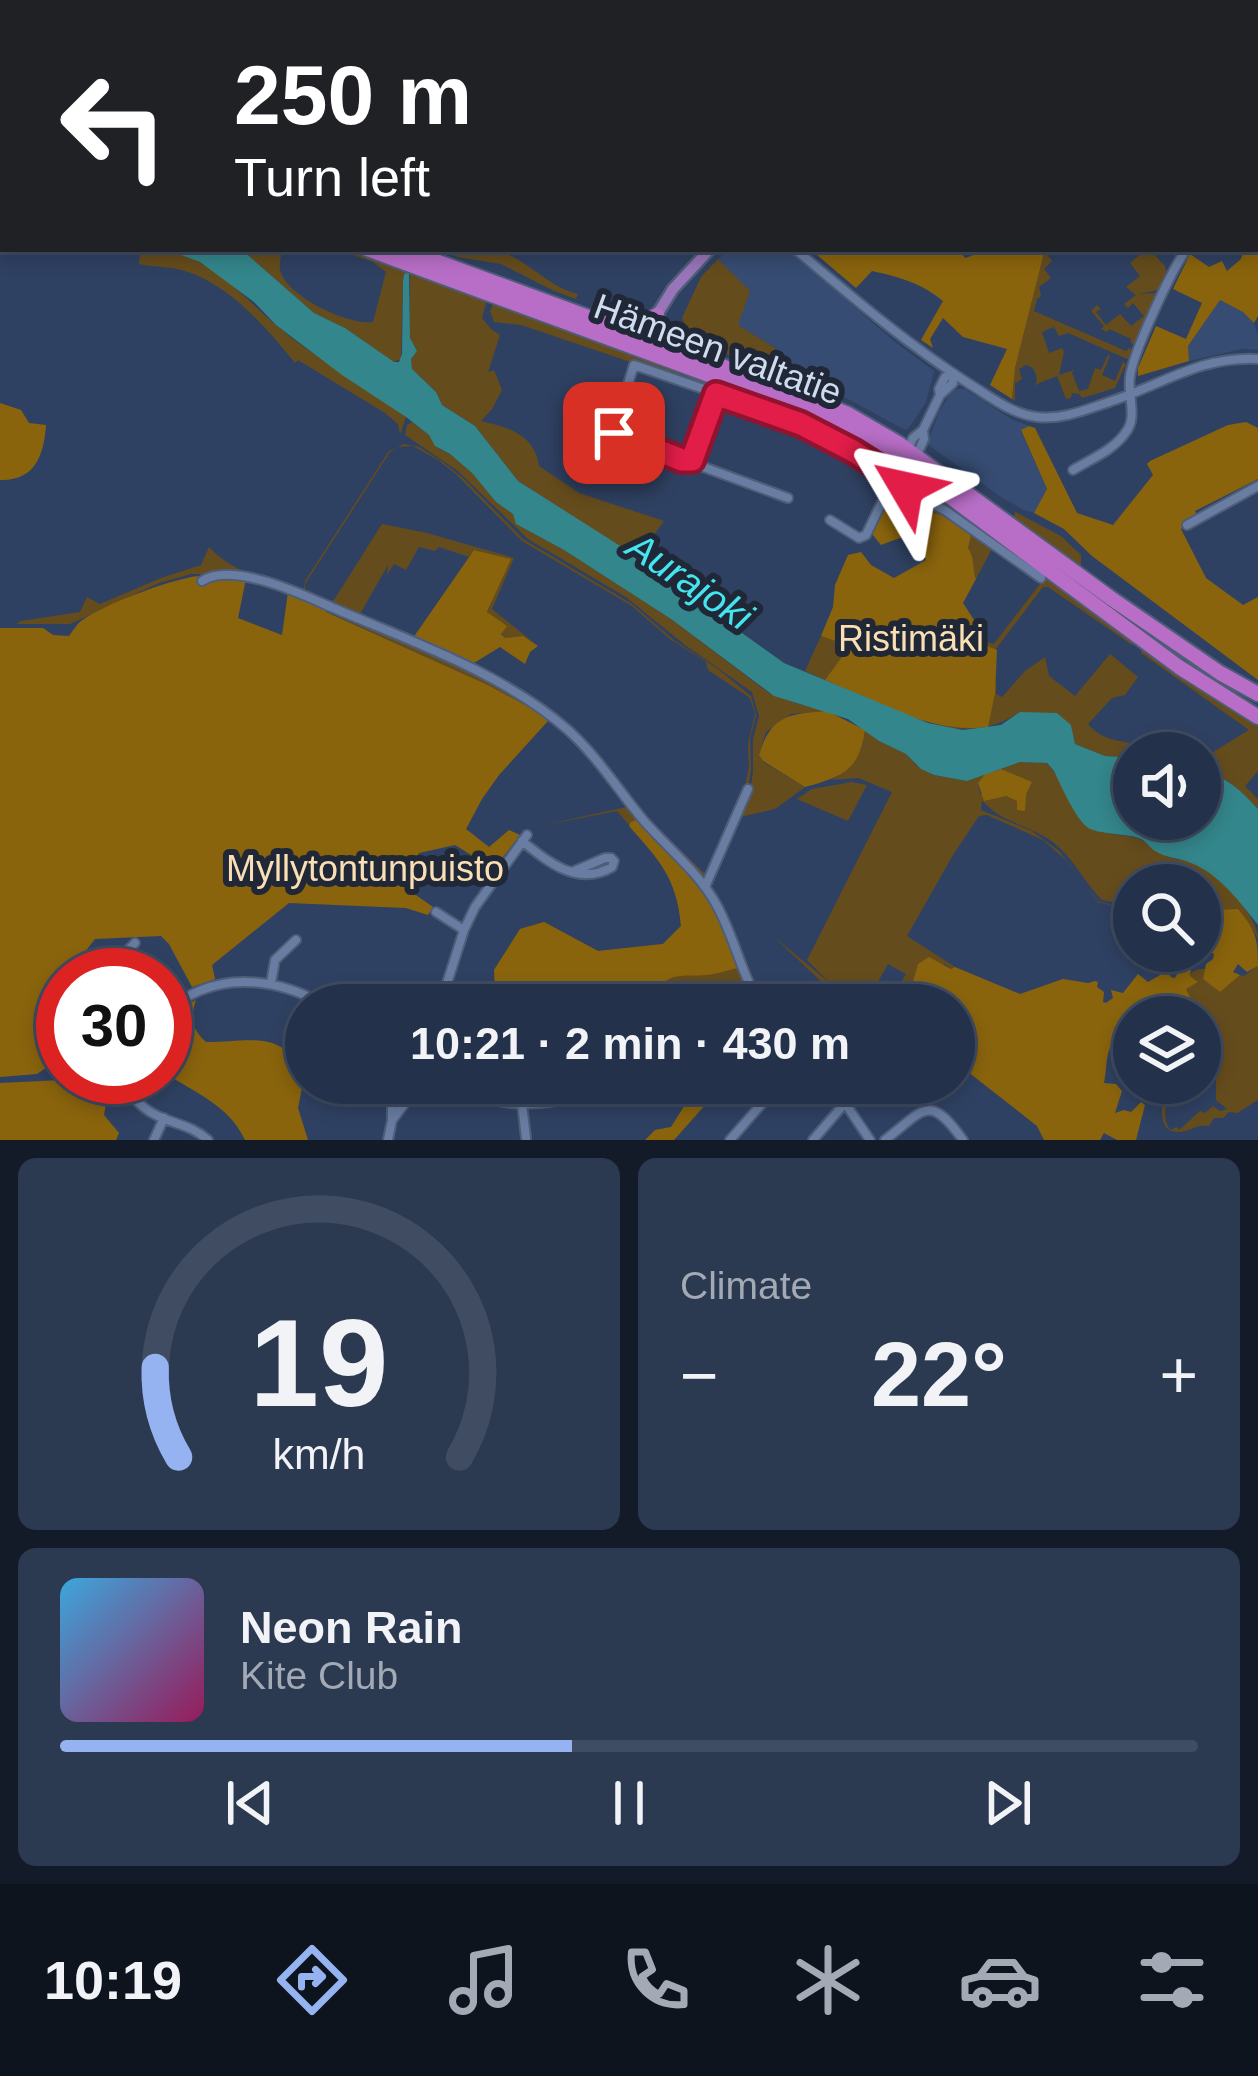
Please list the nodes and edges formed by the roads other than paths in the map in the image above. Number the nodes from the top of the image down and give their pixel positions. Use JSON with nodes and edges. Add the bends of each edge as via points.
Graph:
{"nodes":[{"id":1,"x":377,"y":252,"type":"edge"},
{"id":2,"x":411,"y":252,"type":"edge"},
{"id":3,"x":707,"y":252,"type":"edge"},
{"id":4,"x":799,"y":252,"type":"edge"},
{"id":5,"x":1184,"y":252,"type":"edge"},
{"id":6,"x":656,"y":319,"type":"junction"},
{"id":7,"x":641,"y":340,"type":"junction"},
{"id":8,"x":672,"y":348,"type":"junction"},
{"id":9,"x":1258,"y":359,"type":"edge"},
{"id":10,"x":955,"y":375,"type":"junction"},
{"id":11,"x":716,"y":394,"type":"junction"},
{"id":12,"x":1129,"y":395,"type":"junction"},
{"id":13,"x":692,"y":460,"type":"junction"},
{"id":14,"x":906,"y":467,"type":"junction"},
{"id":15,"x":1073,"y":470,"type":"dead end"},
{"id":16,"x":1258,"y":486,"type":"edge"},
{"id":17,"x":788,"y":498,"type":"dead end"},
{"id":18,"x":830,"y":520,"type":"dead end"},
{"id":19,"x":1187,"y":525,"type":"dead end"},
{"id":20,"x":1041,"y":578,"type":"dead end"},
{"id":21,"x":202,"y":581,"type":"dead end"},
{"id":22,"x":1258,"y":694,"type":"edge"},
{"id":23,"x":1258,"y":717,"type":"edge"},
{"id":24,"x":748,"y":789,"type":"dead end"},
{"id":25,"x":572,"y":872,"type":"junction"},
{"id":26,"x":705,"y":888,"type":"junction"},
{"id":27,"x":436,"y":912,"type":"dead end"},
{"id":28,"x":464,"y":930,"type":"junction"},
{"id":29,"x":296,"y":940,"type":"dead end"},
{"id":30,"x":135,"y":943,"type":"dead end"},
{"id":31,"x":130,"y":948,"type":"edge"},
{"id":32,"x":271,"y":983,"type":"junction"},
{"id":33,"x":447,"y":984,"type":"edge"},
{"id":34,"x":749,"y":984,"type":"edge"},
{"id":35,"x":285,"y":986,"type":"edge"},
{"id":36,"x":192,"y":996,"type":"edge"},
{"id":37,"x":140,"y":1104,"type":"edge"},
{"id":38,"x":395,"y":1104,"type":"edge"},
{"id":39,"x":400,"y":1104,"type":"edge"},
{"id":40,"x":522,"y":1104,"type":"edge"},
{"id":41,"x":762,"y":1104,"type":"edge"},
{"id":42,"x":844,"y":1104,"type":"edge"},
{"id":43,"x":846,"y":1104,"type":"edge"},
{"id":44,"x":396,"y":1108,"type":"junction"},
{"id":45,"x":164,"y":1118,"type":"junction"},
{"id":46,"x":526,"y":1138,"type":"edge"},
{"id":47,"x":154,"y":1140,"type":"edge"},
{"id":48,"x":208,"y":1140,"type":"edge"},
{"id":49,"x":388,"y":1140,"type":"edge"},
{"id":50,"x":730,"y":1140,"type":"edge"},
{"id":51,"x":813,"y":1140,"type":"edge"},
{"id":52,"x":870,"y":1140,"type":"edge"},
{"id":53,"x":885,"y":1140,"type":"edge"},
{"id":54,"x":963,"y":1140,"type":"edge"}],
"edges":[{"from":1,"to":7,"type":"highway","name":"Hämeen valtatie"},
{"from":2,"to":7,"type":"highway","name":"Hämeen valtatie"},
{"from":3,"to":6,"type":"main road"},
{"from":4,"to":10,"type":"street"},
{"from":5,"to":12,"type":"street","via":[[1131,369]]},
{"from":6,"to":7,"type":"highway"},
{"from":6,"to":8,"type":"highway"},
{"from":7,"to":8,"type":"highway","name":"Hämeen valtatie"},
{"from":7,"to":14,"type":"highway","name":"Hämeen valtatie","via":[[834,422]]},
{"from":8,"to":14,"type":"highway","name":"Hämeen valtatie","via":[[866,424]]},
{"from":9,"to":12,"type":"street","via":[[1199,365]]},
{"from":10,"to":12,"type":"street","via":[[1037,417]]},
{"from":10,"to":14,"type":"street","via":[[913,438]]},
{"from":11,"to":13,"type":"street"},
{"from":11,"to":13,"type":"street","via":[[634,365],[614,429]]},
{"from":11,"to":14,"type":"street"},
{"from":12,"to":15,"type":"street","via":[[1128,430]]},
{"from":13,"to":17,"type":"street"},
{"from":14,"to":18,"type":"street","via":[[863,537]]},
{"from":14,"to":20,"type":"street","via":[[912,493]]},
{"from":14,"to":22,"type":"highway","name":"Hämeen valtatie"},
{"from":14,"to":23,"type":"highway","name":"Hämeen valtatie"},
{"from":16,"to":19,"type":"street"},
{"from":21,"to":26,"type":"street","via":[[219,574],[281,587],[501,684],[573,735]]},
{"from":24,"to":26,"type":"street"},
{"from":25,"to":25,"type":"street","via":[[596,874],[614,861],[605,858]]},
{"from":25,"to":28,"type":"street","via":[[524,838]]},
{"from":26,"to":34,"type":"street"},
{"from":27,"to":28,"type":"street"},
{"from":28,"to":33,"type":"street"},
{"from":29,"to":32,"type":"street","via":[[275,960]]},
{"from":30,"to":31,"type":"street"},
{"from":32,"to":35,"type":"street"},
{"from":32,"to":36,"type":"street","via":[[235,982]]},
{"from":37,"to":45,"type":"street"},
{"from":38,"to":44,"type":"street"},
{"from":39,"to":44,"type":"street"},
{"from":40,"to":46,"type":"street"},
{"from":41,"to":50,"type":"street"},
{"from":42,"to":51,"type":"street"},
{"from":43,"to":52,"type":"street"},
{"from":44,"to":49,"type":"street"},
{"from":45,"to":47,"type":"street"},
{"from":45,"to":48,"type":"street"},
{"from":53,"to":54,"type":"street","via":[[931,1110]]}]}
